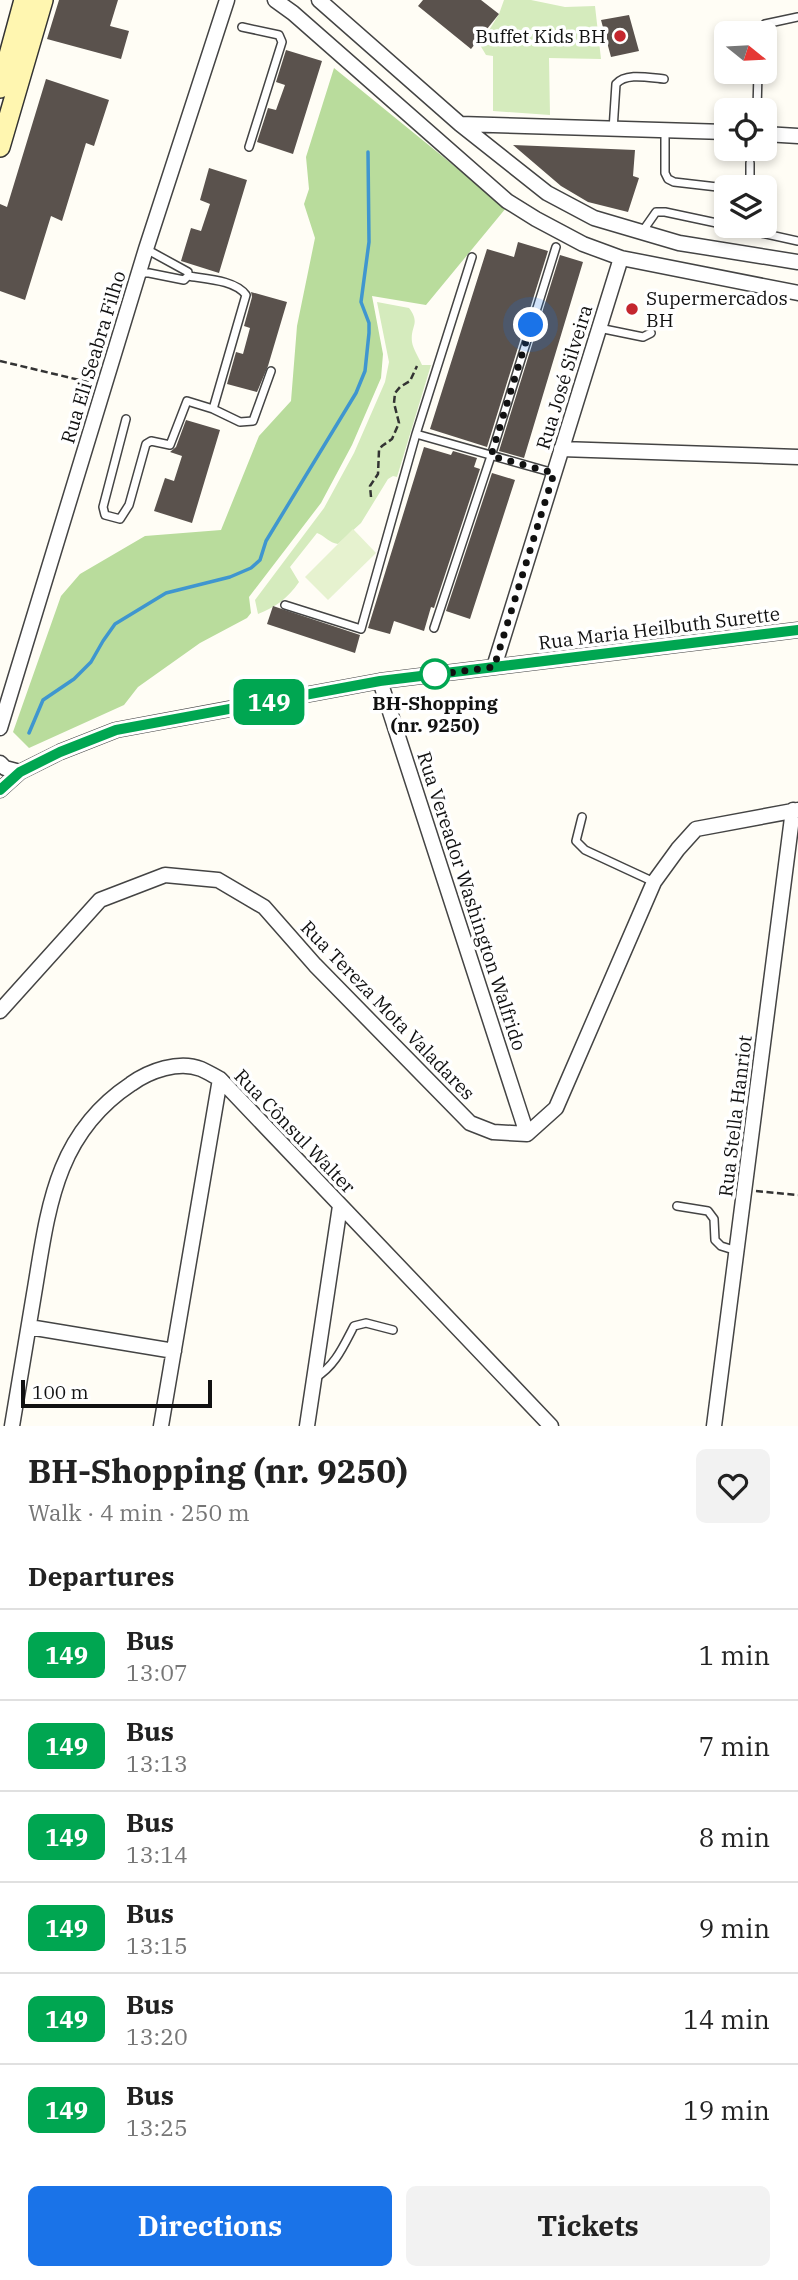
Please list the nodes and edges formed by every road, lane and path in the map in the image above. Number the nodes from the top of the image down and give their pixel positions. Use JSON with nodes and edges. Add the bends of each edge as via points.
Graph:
{"nodes":[{"id":1,"x":24,"y":0,"type":"edge"},
{"id":2,"x":43,"y":0,"type":"edge"},
{"id":3,"x":228,"y":0,"type":"edge"},
{"id":4,"x":275,"y":0,"type":"edge"},
{"id":5,"x":319,"y":0,"type":"edge"},
{"id":6,"x":798,"y":17,"type":"edge"},
{"id":7,"x":777,"y":21,"type":"edge"},
{"id":8,"x":243,"y":27,"type":"dead end"},
{"id":9,"x":664,"y":79,"type":"dead end"},
{"id":10,"x":0,"y":88,"type":"edge"},
{"id":11,"x":460,"y":124,"type":"junction"},
{"id":12,"x":613,"y":130,"type":"junction"},
{"id":13,"x":665,"y":131,"type":"junction"},
{"id":14,"x":714,"y":132,"type":"edge"},
{"id":15,"x":777,"y":135,"type":"edge"},
{"id":16,"x":798,"y":136,"type":"edge"},
{"id":17,"x":0,"y":147,"type":"edge"},
{"id":18,"x":248,"y":147,"type":"dead end"},
{"id":19,"x":750,"y":163,"type":"dead end"},
{"id":20,"x":750,"y":175,"type":"edge"},
{"id":21,"x":714,"y":187,"type":"edge"},
{"id":22,"x":714,"y":222,"type":"edge"},
{"id":23,"x":642,"y":232,"type":"junction"},
{"id":24,"x":777,"y":236,"type":"edge"},
{"id":25,"x":798,"y":241,"type":"edge"},
{"id":26,"x":556,"y":247,"type":"dead end"},
{"id":27,"x":146,"y":249,"type":"junction"},
{"id":28,"x":472,"y":257,"type":"dead end"},
{"id":29,"x":621,"y":258,"type":"junction"},
{"id":30,"x":798,"y":262,"type":"edge"},
{"id":31,"x":138,"y":273,"type":"junction"},
{"id":32,"x":188,"y":276,"type":"junction"},
{"id":33,"x":798,"y":293,"type":"edge"},
{"id":34,"x":599,"y":328,"type":"junction"},
{"id":35,"x":651,"y":333,"type":"dead end"},
{"id":36,"x":0,"y":360,"type":"edge"},
{"id":37,"x":417,"y":366,"type":"dead end"},
{"id":38,"x":271,"y":371,"type":"dead end"},
{"id":39,"x":104,"y":386,"type":"junction"},
{"id":40,"x":213,"y":409,"type":"junction"},
{"id":41,"x":126,"y":419,"type":"dead end"},
{"id":42,"x":416,"y":434,"type":"junction"},
{"id":43,"x":561,"y":449,"type":"junction"},
{"id":44,"x":491,"y":456,"type":"junction"},
{"id":45,"x":798,"y":457,"type":"edge"},
{"id":46,"x":554,"y":473,"type":"junction"},
{"id":47,"x":371,"y":497,"type":"dead end"},
{"id":48,"x":285,"y":605,"type":"dead end"},
{"id":49,"x":434,"y":628,"type":"dead end"},
{"id":50,"x":798,"y":630,"type":"edge"},
{"id":51,"x":494,"y":667,"type":"junction"},
{"id":52,"x":380,"y":681,"type":"junction"},
{"id":53,"x":0,"y":728,"type":"edge"},
{"id":54,"x":0,"y":763,"type":"edge"},
{"id":55,"x":20,"y":772,"type":"junction"},
{"id":56,"x":0,"y":790,"type":"edge"},
{"id":57,"x":796,"y":810,"type":"edge"},
{"id":58,"x":582,"y":817,"type":"dead end"},
{"id":59,"x":654,"y":882,"type":"junction"},
{"id":60,"x":0,"y":1012,"type":"edge"},
{"id":61,"x":220,"y":1079,"type":"junction"},
{"id":62,"x":527,"y":1134,"type":"junction"},
{"id":63,"x":746,"y":1190,"type":"junction"},
{"id":64,"x":798,"y":1195,"type":"edge"},
{"id":65,"x":340,"y":1206,"type":"junction"},
{"id":66,"x":677,"y":1206,"type":"dead end"},
{"id":67,"x":737,"y":1251,"type":"junction"},
{"id":68,"x":29,"y":1327,"type":"junction"},
{"id":69,"x":393,"y":1331,"type":"dead end"},
{"id":70,"x":174,"y":1351,"type":"junction"},
{"id":71,"x":314,"y":1379,"type":"junction"},
{"id":72,"x":12,"y":1426,"type":"edge"},
{"id":73,"x":161,"y":1426,"type":"edge"},
{"id":74,"x":307,"y":1426,"type":"edge"},
{"id":75,"x":551,"y":1426,"type":"edge"},
{"id":76,"x":715,"y":1426,"type":"edge"}],
"edges":[{"from":1,"to":10,"type":"main road"},
{"from":2,"to":17,"type":"main road"},
{"from":3,"to":27,"type":"street","name":"Rua Eli Seabra Filho"},
{"from":4,"to":29,"type":"street","via":[[508,201],[583,244]]},
{"from":5,"to":11,"type":"street"},
{"from":6,"to":7,"type":"lane"},
{"from":8,"to":18,"type":"lane","via":[[279,35],[282,42]]},
{"from":9,"to":12,"type":"lane","via":[[620,79]]},
{"from":11,"to":12,"type":"street"},
{"from":11,"to":23,"type":"street","via":[[547,194],[594,218]]},
{"from":12,"to":13,"type":"street"},
{"from":13,"to":14,"type":"street"},
{"from":13,"to":21,"type":"lane","via":[[668,179]]},
{"from":15,"to":16,"type":"street"},
{"from":19,"to":20,"type":"lane"},
{"from":22,"to":23,"type":"lane","via":[[656,212]]},
{"from":23,"to":30,"type":"street","via":[[679,243]]},
{"from":24,"to":25,"type":"lane"},
{"from":26,"to":44,"type":"lane"},
{"from":27,"to":31,"type":"street","name":"Rua Eli Seabra Filho"},
{"from":27,"to":32,"type":"lane"},
{"from":28,"to":42,"type":"lane"},
{"from":29,"to":33,"type":"street"},
{"from":29,"to":34,"type":"street","name":"Rua José Silveira"},
{"from":31,"to":32,"type":"lane","via":[[184,280]]},
{"from":31,"to":39,"type":"street","name":"Rua Eli Seabra Filho"},
{"from":32,"to":40,"type":"lane","via":[[229,284],[246,295]]},
{"from":34,"to":35,"type":"lane","via":[[643,337]]},
{"from":34,"to":43,"type":"street","name":"Rua José Silveira"},
{"from":36,"to":39,"type":"path"},
{"from":37,"to":47,"type":"path","via":[[410,381],[395,393],[399,423],[379,450]]},
{"from":38,"to":40,"type":"lane","via":[[253,421],[240,422]]},
{"from":39,"to":53,"type":"street","name":"Rua Eli Seabra Filho"},
{"from":40,"to":41,"type":"lane","via":[[187,401],[170,445],[146,444],[129,505],[120,519],[105,515],[103,506]]},
{"from":42,"to":44,"type":"lane"},
{"from":42,"to":48,"type":"lane","via":[[361,629]]},
{"from":43,"to":45,"type":"street"},
{"from":43,"to":46,"type":"street","name":"Rua José Silveira"},
{"from":44,"to":46,"type":"lane"},
{"from":44,"to":49,"type":"lane"},
{"from":46,"to":51,"type":"street","name":"Rua José Silveira"},
{"from":50,"to":51,"type":"street","name":"Rua Maria Heilbuth Surette"},
{"from":51,"to":52,"type":"street","name":"Rua Maria Heilbuth Surette"},
{"from":52,"to":55,"type":"street","name":"Rua Maria Heilbuth Surette","via":[[116,730]]},
{"from":52,"to":62,"type":"street","name":"Rua Vereador Washington Walfrido"},
{"from":54,"to":55,"type":"street"},
{"from":55,"to":56,"type":"street","name":"Rua Maria Heilbuth Surette"},
{"from":57,"to":59,"type":"street","via":[[696,829]]},
{"from":57,"to":63,"type":"street","name":"Rua Stella Hanriot"},
{"from":58,"to":59,"type":"lane","via":[[576,841],[585,850]]},
{"from":59,"to":62,"type":"street","via":[[556,1108]]},
{"from":60,"to":62,"type":"street","name":"Rua Tereza Mota Valadares","via":[[100,900],[165,875],[218,880],[264,907],[470,1123],[493,1132]]},
{"from":61,"to":65,"type":"street","name":"Rua Cônsul Walter"},
{"from":61,"to":68,"type":"street","name":"Rua Cônsul Walter","via":[[199,1068],[171,1067],[145,1074],[108,1101],[80,1132],[60,1170],[48,1212]]},
{"from":61,"to":70,"type":"street"},
{"from":63,"to":64,"type":"path"},
{"from":63,"to":67,"type":"street","name":"Rua Stella Hanriot"},
{"from":65,"to":71,"type":"street"},
{"from":65,"to":75,"type":"street","name":"Rua Cônsul Walter"},
{"from":66,"to":67,"type":"lane","via":[[708,1211],[714,1219],[715,1240]]},
{"from":67,"to":76,"type":"street","name":"Rua Stella Hanriot"},
{"from":68,"to":70,"type":"street"},
{"from":68,"to":72,"type":"street","name":"Rua Cônsul Walter"},
{"from":69,"to":71,"type":"lane","via":[[366,1322],[354,1326],[334,1362]]},
{"from":70,"to":73,"type":"street"},
{"from":71,"to":74,"type":"street"}]}
